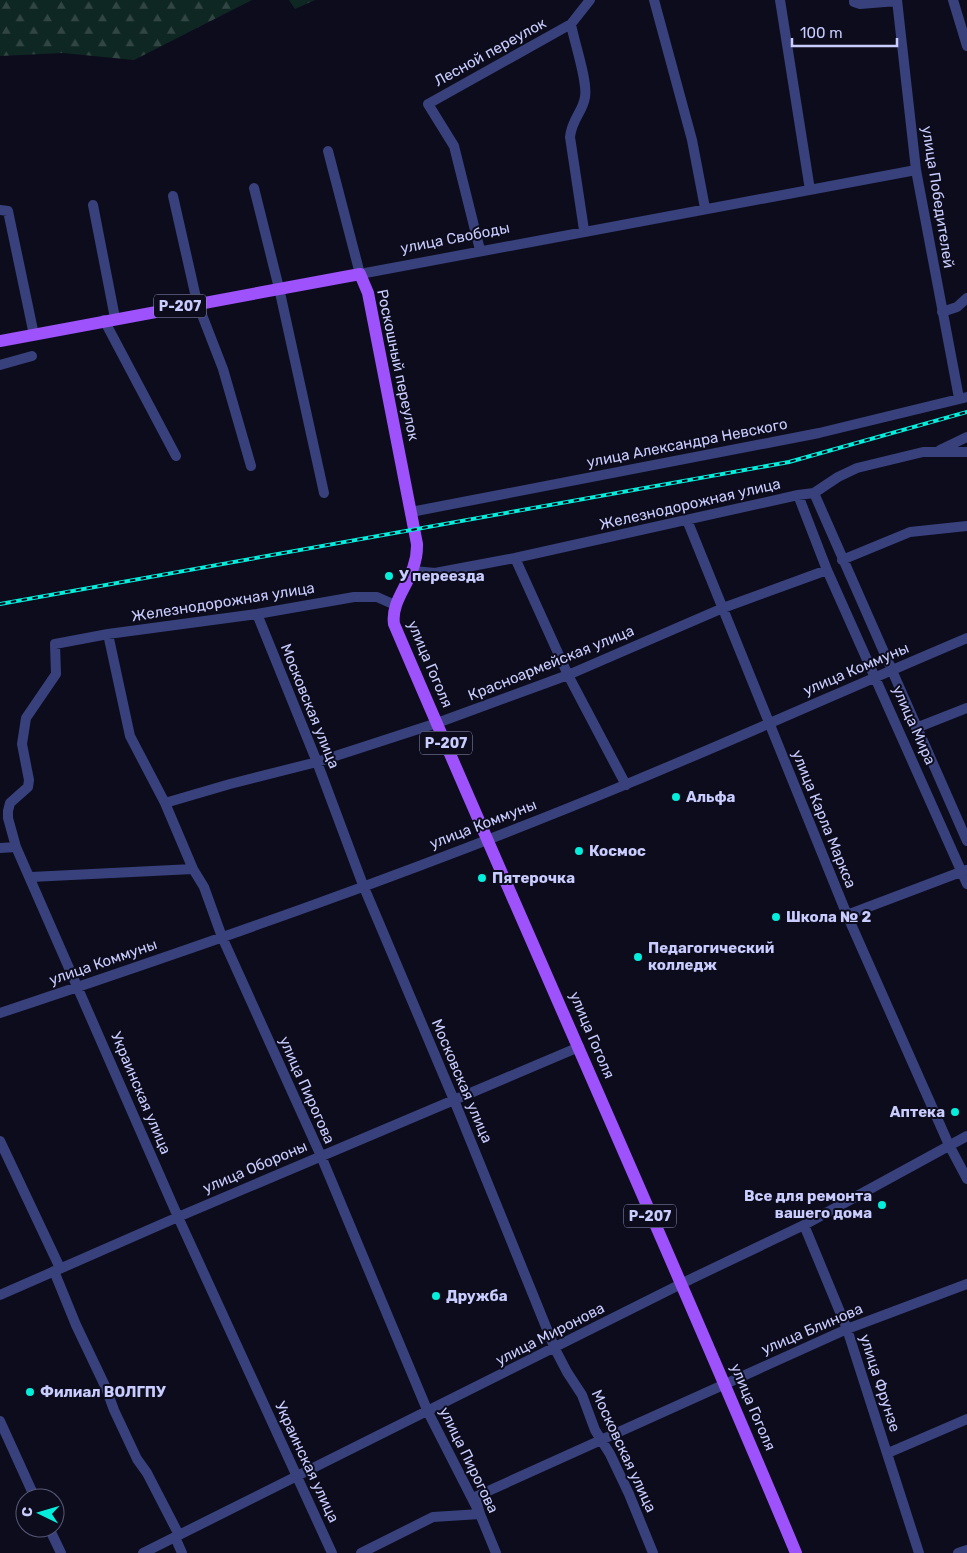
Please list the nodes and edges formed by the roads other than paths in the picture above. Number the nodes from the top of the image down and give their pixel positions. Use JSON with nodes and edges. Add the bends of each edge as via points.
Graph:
{"nodes":[{"id":1,"x":590,"y":0,"type":"edge"},
{"id":2,"x":654,"y":0,"type":"edge"},
{"id":3,"x":780,"y":0,"type":"edge"},
{"id":4,"x":854,"y":0,"type":"edge"},
{"id":5,"x":953,"y":0,"type":"edge"},
{"id":6,"x":897,"y":1,"type":"edge"},
{"id":7,"x":571,"y":24,"type":"junction"},
{"id":8,"x":967,"y":46,"type":"edge"},
{"id":9,"x":328,"y":151,"type":"dead end"},
{"id":10,"x":916,"y":170,"type":"junction"},
{"id":11,"x":254,"y":188,"type":"dead end"},
{"id":12,"x":810,"y":190,"type":"junction"},
{"id":13,"x":173,"y":196,"type":"dead end"},
{"id":14,"x":93,"y":205,"type":"dead end"},
{"id":15,"x":705,"y":208,"type":"junction"},
{"id":16,"x":0,"y":210,"type":"edge"},
{"id":17,"x":584,"y":230,"type":"junction"},
{"id":18,"x":480,"y":250,"type":"junction"},
{"id":19,"x":360,"y":274,"type":"junction"},
{"id":20,"x":278,"y":288,"type":"junction"},
{"id":21,"x":967,"y":298,"type":"edge"},
{"id":22,"x":198,"y":302,"type":"junction"},
{"id":23,"x":942,"y":312,"type":"junction"},
{"id":24,"x":110,"y":319,"type":"junction"},
{"id":25,"x":34,"y":334,"type":"junction"},
{"id":26,"x":0,"y":341,"type":"edge"},
{"id":27,"x":32,"y":356,"type":"dead end"},
{"id":28,"x":0,"y":365,"type":"edge"},
{"id":29,"x":963,"y":398,"type":"edge"},
{"id":30,"x":967,"y":437,"type":"edge"},
{"id":31,"x":937,"y":452,"type":"junction"},
{"id":32,"x":967,"y":452,"type":"edge"},
{"id":33,"x":176,"y":456,"type":"dead end"},
{"id":34,"x":251,"y":466,"type":"dead end"},
{"id":35,"x":324,"y":493,"type":"dead end"},
{"id":36,"x":814,"y":493,"type":"junction"},
{"id":37,"x":798,"y":494,"type":"junction"},
{"id":38,"x":411,"y":512,"type":"junction"},
{"id":39,"x":687,"y":520,"type":"junction"},
{"id":40,"x":967,"y":526,"type":"edge"},
{"id":41,"x":414,"y":529,"type":"joint"},
{"id":42,"x":515,"y":558,"type":"junction"},
{"id":43,"x":842,"y":560,"type":"junction"},
{"id":44,"x":827,"y":570,"type":"junction"},
{"id":45,"x":414,"y":571,"type":"junction"},
{"id":46,"x":395,"y":605,"type":"junction"},
{"id":47,"x":723,"y":608,"type":"junction"},
{"id":48,"x":257,"y":614,"type":"junction"},
{"id":49,"x":108,"y":634,"type":"junction"},
{"id":50,"x":967,"y":638,"type":"edge"},
{"id":51,"x":55,"y":644,"type":"joint"},
{"id":52,"x":893,"y":669,"type":"junction"},
{"id":53,"x":568,"y":675,"type":"junction"},
{"id":54,"x":876,"y":676,"type":"junction"},
{"id":55,"x":967,"y":708,"type":"edge"},
{"id":56,"x":437,"y":723,"type":"junction"},
{"id":57,"x":769,"y":723,"type":"junction"},
{"id":58,"x":916,"y":728,"type":"junction"},
{"id":59,"x":317,"y":762,"type":"junction"},
{"id":60,"x":626,"y":784,"type":"junction"},
{"id":61,"x":165,"y":803,"type":"junction"},
{"id":62,"x":488,"y":839,"type":"junction"},
{"id":63,"x":967,"y":841,"type":"edge"},
{"id":64,"x":16,"y":847,"type":"junction"},
{"id":65,"x":0,"y":848,"type":"edge"},
{"id":66,"x":193,"y":869,"type":"junction"},
{"id":67,"x":964,"y":870,"type":"edge"},
{"id":68,"x":31,"y":877,"type":"junction"},
{"id":69,"x":967,"y":884,"type":"edge"},
{"id":70,"x":363,"y":885,"type":"junction"},
{"id":71,"x":847,"y":916,"type":"junction"},
{"id":72,"x":222,"y":937,"type":"junction"},
{"id":73,"x":78,"y":986,"type":"junction"},
{"id":74,"x":0,"y":1013,"type":"edge"},
{"id":75,"x":579,"y":1047,"type":"junction"},
{"id":76,"x":454,"y":1100,"type":"junction"},
{"id":77,"x":967,"y":1136,"type":"edge"},
{"id":78,"x":0,"y":1141,"type":"edge"},
{"id":79,"x":950,"y":1145,"type":"junction"},
{"id":80,"x":320,"y":1156,"type":"junction"},
{"id":81,"x":967,"y":1179,"type":"edge"},
{"id":82,"x":178,"y":1216,"type":"junction"},
{"id":83,"x":804,"y":1225,"type":"junction"},
{"id":84,"x":57,"y":1270,"type":"junction"},
{"id":85,"x":681,"y":1284,"type":"junction"},
{"id":86,"x":967,"y":1284,"type":"edge"},
{"id":87,"x":0,"y":1296,"type":"edge"},
{"id":88,"x":847,"y":1329,"type":"junction"},
{"id":89,"x":555,"y":1349,"type":"junction"},
{"id":90,"x":725,"y":1383,"type":"junction"},
{"id":91,"x":428,"y":1412,"type":"junction"},
{"id":92,"x":967,"y":1419,"type":"edge"},
{"id":93,"x":0,"y":1421,"type":"edge"},
{"id":94,"x":600,"y":1440,"type":"junction"},
{"id":95,"x":888,"y":1453,"type":"junction"},
{"id":96,"x":297,"y":1478,"type":"junction"},
{"id":97,"x":31,"y":1488,"type":"edge"},
{"id":98,"x":480,"y":1514,"type":"junction"},
{"id":99,"x":177,"y":1536,"type":"junction"},
{"id":100,"x":54,"y":1538,"type":"edge"},
{"id":101,"x":967,"y":1550,"type":"edge"},
{"id":102,"x":61,"y":1553,"type":"edge"},
{"id":103,"x":143,"y":1553,"type":"edge"},
{"id":104,"x":182,"y":1553,"type":"edge"},
{"id":105,"x":332,"y":1553,"type":"edge"},
{"id":106,"x":361,"y":1553,"type":"edge"},
{"id":107,"x":496,"y":1553,"type":"edge"},
{"id":108,"x":653,"y":1553,"type":"edge"},
{"id":109,"x":796,"y":1553,"type":"edge"},
{"id":110,"x":919,"y":1553,"type":"edge"},
{"id":111,"x":958,"y":1553,"type":"edge"}],
"edges":[{"from":1,"to":7,"type":"street"},
{"from":2,"to":15,"type":"street","via":[[692,140]]},
{"from":3,"to":12,"type":"street"},
{"from":4,"to":6,"type":"street","via":[[860,4]]},
{"from":5,"to":8,"type":"street"},
{"from":6,"to":10,"type":"street","name":"улица Победителей"},
{"from":7,"to":17,"type":"street","via":[[585,90],[570,136]]},
{"from":7,"to":18,"type":"street","name":"Лесной переулок","via":[[428,104],[454,146]]},
{"from":9,"to":19,"type":"street","name":"Роскошный переулок"},
{"from":10,"to":12,"type":"street","name":"улица Свободы"},
{"from":10,"to":23,"type":"street","name":"улица Победителей"},
{"from":11,"to":20,"type":"street"},
{"from":12,"to":15,"type":"street","name":"улица Свободы"},
{"from":13,"to":22,"type":"street"},
{"from":14,"to":24,"type":"street"},
{"from":15,"to":17,"type":"street","name":"улица Свободы"},
{"from":16,"to":25,"type":"street","via":[[8,211]]},
{"from":17,"to":18,"type":"street","name":"улица Свободы"},
{"from":18,"to":19,"type":"street","name":"улица Свободы"},
{"from":19,"to":20,"type":"main road","name":"улица Свободы","number":"Р-207"},
{"from":19,"to":38,"type":"main road","name":"Роскошный переулок","via":[[368,293]]},
{"from":20,"to":22,"type":"main road","name":"улица Свободы","number":"Р-207"},
{"from":20,"to":35,"type":"street"},
{"from":21,"to":23,"type":"street","via":[[957,307]]},
{"from":22,"to":24,"type":"main road","name":"улица Свободы","number":"Р-207"},
{"from":22,"to":34,"type":"street","via":[[223,369]]},
{"from":23,"to":29,"type":"street","name":"улица Победителей"},
{"from":24,"to":25,"type":"main road","name":"улица Свободы","number":"Р-207"},
{"from":24,"to":33,"type":"street"},
{"from":25,"to":26,"type":"main road","name":"улица Свободы","number":"Р-207"},
{"from":27,"to":28,"type":"street"},
{"from":29,"to":38,"type":"street","name":"улица Александра Невского","via":[[819,433]]},
{"from":30,"to":31,"type":"street"},
{"from":31,"to":32,"type":"street"},
{"from":31,"to":36,"type":"street","via":[[923,452],[857,468]]},
{"from":36,"to":37,"type":"street","name":"Железнодорожная улица"},
{"from":36,"to":43,"type":"street","name":"улица Мира"},
{"from":37,"to":39,"type":"street","name":"Железнодорожная улица"},
{"from":37,"to":44,"type":"street","name":"улица Мира"},
{"from":38,"to":41,"type":"main road","name":"Роскошный переулок"},
{"from":39,"to":42,"type":"street","name":"Железнодорожная улица"},
{"from":39,"to":47,"type":"street","name":"улица Карла Маркса"},
{"from":40,"to":43,"type":"street","via":[[910,532]]},
{"from":41,"to":45,"type":"main road","name":"улица Гоголя","via":[[418,554]]},
{"from":42,"to":45,"type":"street","name":"Железнодорожная улица","via":[[435,573]]},
{"from":42,"to":53,"type":"street"},
{"from":43,"to":52,"type":"street","name":"улица Мира"},
{"from":44,"to":47,"type":"street","name":"Красноармейская улица"},
{"from":44,"to":54,"type":"street","name":"улица Мира"},
{"from":45,"to":46,"type":"main road","name":"улица Гоголя"},
{"from":46,"to":48,"type":"street","name":"Железнодорожная улица","via":[[376,597],[354,596]]},
{"from":46,"to":56,"type":"main road","name":"улица Гоголя","number":"Р-207","via":[[394,624]]},
{"from":47,"to":53,"type":"street","name":"Красноармейская улица"},
{"from":47,"to":57,"type":"street","name":"улица Карла Маркса"},
{"from":48,"to":49,"type":"street","name":"Железнодорожная улица"},
{"from":48,"to":59,"type":"street","name":"Московская улица"},
{"from":49,"to":51,"type":"street","name":"Железнодорожная улица"},
{"from":49,"to":61,"type":"street","name":"улица Пирогова","via":[[130,736]]},
{"from":50,"to":52,"type":"street","name":"улица Коммуны"},
{"from":51,"to":64,"type":"street","name":"Украинская улица","via":[[56,674],[26,718],[22,744],[28,787],[10,803],[8,811]]},
{"from":52,"to":54,"type":"street","name":"улица Коммуны"},
{"from":52,"to":58,"type":"street","name":"улица Мира"},
{"from":53,"to":56,"type":"street","name":"Красноармейская улица"},
{"from":53,"to":60,"type":"street"},
{"from":54,"to":57,"type":"street","name":"улица Коммуны"},
{"from":54,"to":67,"type":"street","name":"улица Мира"},
{"from":55,"to":58,"type":"street"},
{"from":56,"to":59,"type":"street","name":"Красноармейская улица"},
{"from":56,"to":62,"type":"main road","name":"улица Гоголя","number":"Р-207"},
{"from":57,"to":60,"type":"street","name":"улица Коммуны"},
{"from":57,"to":71,"type":"street","name":"улица Карла Маркса"},
{"from":58,"to":63,"type":"street","name":"улица Мира"},
{"from":59,"to":61,"type":"street","name":"Красноармейская улица"},
{"from":59,"to":70,"type":"street","name":"Московская улица"},
{"from":60,"to":62,"type":"street","name":"улица Коммуны"},
{"from":61,"to":66,"type":"street","name":"улица Пирогова"},
{"from":62,"to":70,"type":"street","name":"улица Коммуны"},
{"from":62,"to":75,"type":"main road","name":"улица Гоголя","number":"Р-207"},
{"from":64,"to":65,"type":"street"},
{"from":64,"to":68,"type":"street","name":"Украинская улица"},
{"from":66,"to":68,"type":"street"},
{"from":66,"to":72,"type":"street","name":"улица Пирогова","via":[[204,887]]},
{"from":67,"to":69,"type":"street","name":"улица Мира"},
{"from":67,"to":71,"type":"street"},
{"from":68,"to":73,"type":"street","name":"Украинская улица"},
{"from":70,"to":72,"type":"street","name":"улица Коммуны"},
{"from":70,"to":76,"type":"street","name":"Московская улица"},
{"from":71,"to":79,"type":"street","name":"улица Карла Маркса"},
{"from":72,"to":73,"type":"street","name":"улица Коммуны"},
{"from":72,"to":80,"type":"street","name":"улица Пирогова"},
{"from":73,"to":74,"type":"street","name":"улица Коммуны"},
{"from":73,"to":82,"type":"street","name":"Украинская улица"},
{"from":75,"to":76,"type":"street","name":"улица Обороны"},
{"from":75,"to":85,"type":"main road","name":"улица Гоголя","number":"Р-207"},
{"from":76,"to":80,"type":"street","name":"улица Обороны"},
{"from":76,"to":89,"type":"street","name":"Московская улица"},
{"from":77,"to":79,"type":"street","name":"улица Миронова"},
{"from":78,"to":84,"type":"street"},
{"from":79,"to":81,"type":"street","name":"улица Карла Маркса"},
{"from":79,"to":83,"type":"street","name":"улица Миронова"},
{"from":80,"to":82,"type":"street","name":"улица Обороны"},
{"from":80,"to":91,"type":"street","name":"улица Пирогова"},
{"from":82,"to":84,"type":"street","name":"улица Обороны"},
{"from":82,"to":96,"type":"street","name":"Украинская улица"},
{"from":83,"to":85,"type":"street","name":"улица Миронова"},
{"from":83,"to":88,"type":"street","name":"улица Фрунзе"},
{"from":84,"to":87,"type":"street","name":"улица Обороны"},
{"from":84,"to":99,"type":"street","via":[[76,1325],[114,1410]]},
{"from":85,"to":89,"type":"street","name":"улица Миронова"},
{"from":85,"to":90,"type":"main road","name":"улица Гоголя","number":"Р-207"},
{"from":86,"to":88,"type":"street","name":"улица Блинова"},
{"from":88,"to":90,"type":"street","name":"улица Блинова"},
{"from":88,"to":95,"type":"street","name":"улица Фрунзе"},
{"from":89,"to":91,"type":"street","name":"улица Миронова"},
{"from":89,"to":94,"type":"street","name":"Московская улица","via":[[582,1395]]},
{"from":90,"to":94,"type":"street","name":"улица Блинова"},
{"from":90,"to":109,"type":"main road","name":"улица Гоголя","number":"Р-207"},
{"from":91,"to":96,"type":"street","name":"улица Миронова"},
{"from":91,"to":98,"type":"street","name":"улица Пирогова"},
{"from":92,"to":95,"type":"street"},
{"from":93,"to":97,"type":"street"},
{"from":94,"to":98,"type":"street","name":"улица Блинова","via":[[475,1497]]},
{"from":94,"to":108,"type":"street","name":"Московская улица","via":[[629,1494]]},
{"from":95,"to":110,"type":"street","name":"улица Фрунзе"},
{"from":96,"to":99,"type":"street","name":"улица Миронова"},
{"from":96,"to":105,"type":"street","name":"Украинская улица"},
{"from":98,"to":106,"type":"street","via":[[433,1517]]},
{"from":98,"to":107,"type":"street","name":"улица Пирогова"},
{"from":99,"to":103,"type":"street","name":"улица Миронова"},
{"from":99,"to":104,"type":"street"},
{"from":100,"to":102,"type":"street"},
{"from":101,"to":111,"type":"street"}]}
